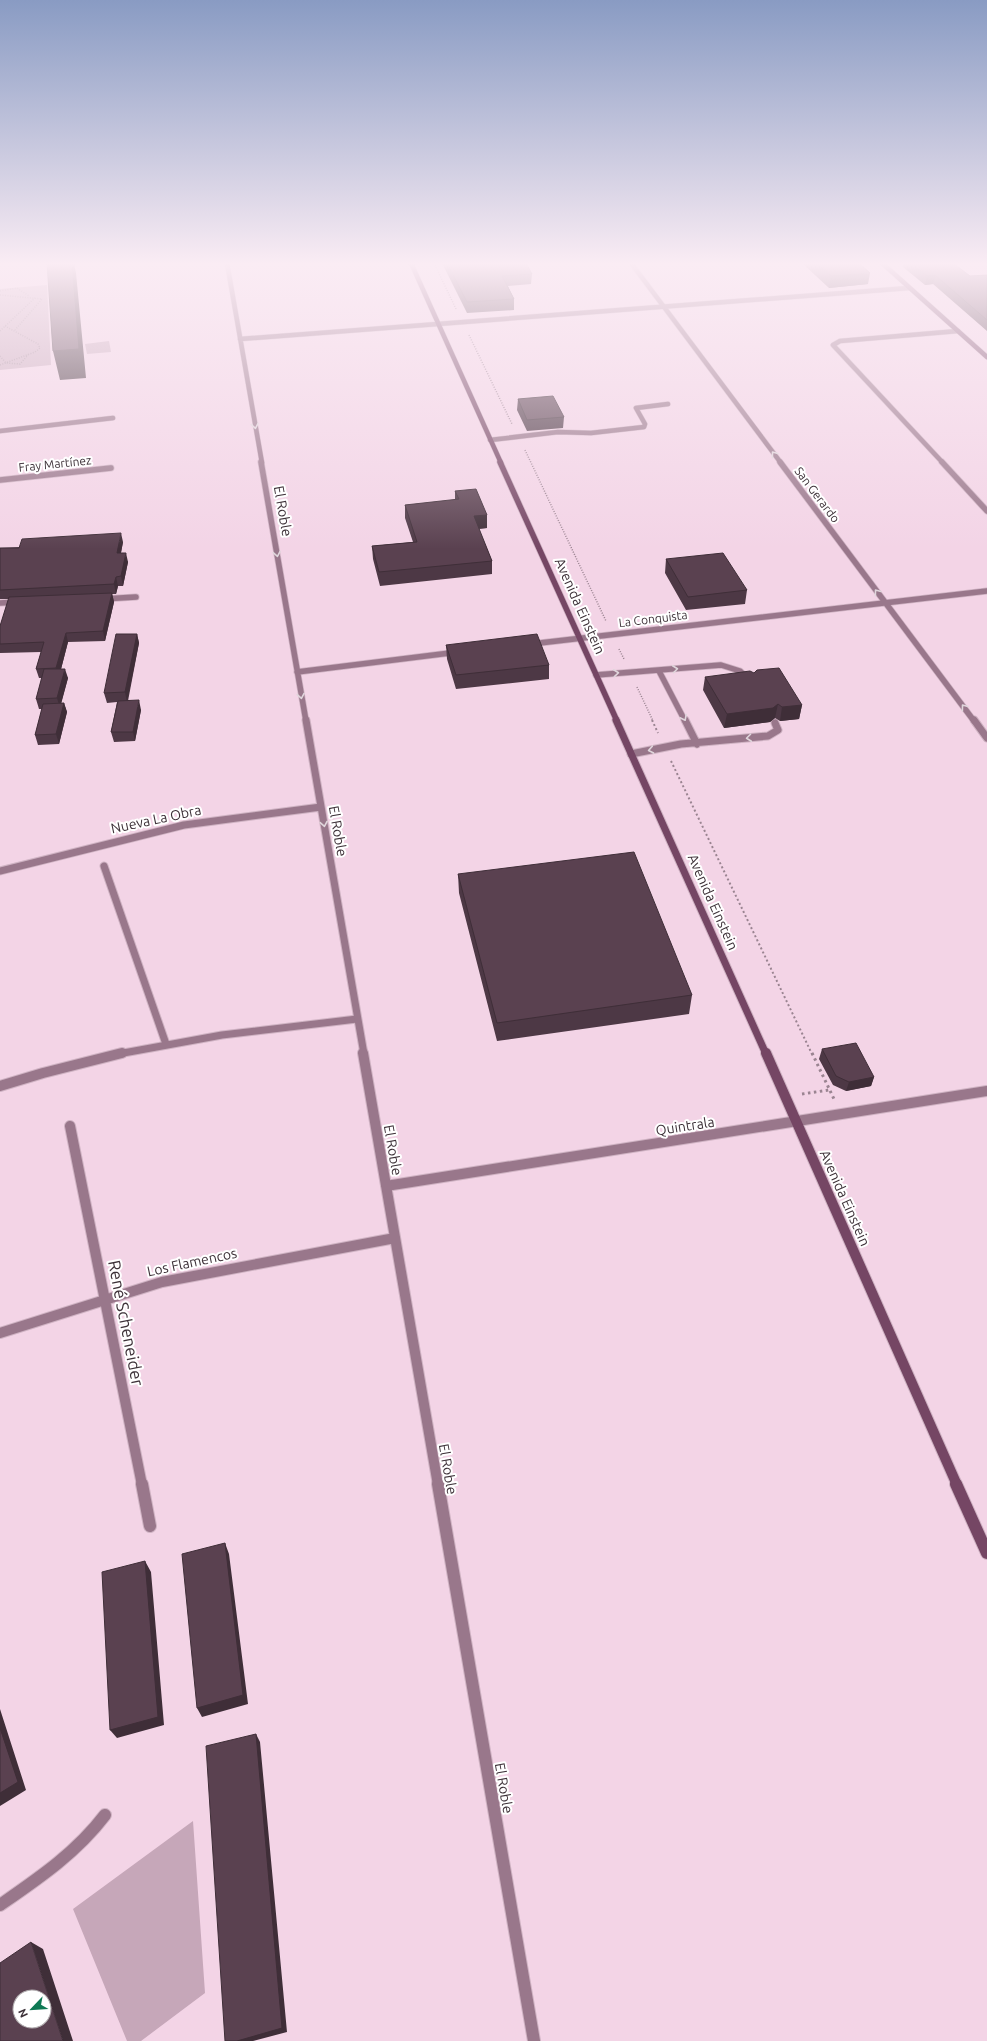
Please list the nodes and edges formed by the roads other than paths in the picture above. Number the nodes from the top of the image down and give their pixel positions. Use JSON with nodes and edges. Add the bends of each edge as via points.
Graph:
{"nodes":[{"id":1,"x":243,"y":358,"type":"edge"},
{"id":2,"x":453,"y":358,"type":"edge"},
{"id":3,"x":702,"y":358,"type":"edge"},
{"id":4,"x":845,"y":358,"type":"edge"},
{"id":5,"x":668,"y":404,"type":"dead end"},
{"id":6,"x":112,"y":418,"type":"dead end"},
{"id":7,"x":0,"y":431,"type":"edge"},
{"id":8,"x":490,"y":440,"type":"junction"},
{"id":9,"x":111,"y":468,"type":"dead end"},
{"id":10,"x":0,"y":480,"type":"edge"},
{"id":11,"x":987,"y":511,"type":"edge"},
{"id":12,"x":987,"y":591,"type":"edge"},
{"id":13,"x":136,"y":597,"type":"dead end"},
{"id":14,"x":98,"y":599,"type":"edge"},
{"id":15,"x":23,"y":602,"type":"edge"},
{"id":16,"x":0,"y":603,"type":"edge"},
{"id":17,"x":886,"y":603,"type":"junction"},
{"id":18,"x":579,"y":638,"type":"junction"},
{"id":19,"x":525,"y":644,"type":"edge"},
{"id":20,"x":462,"y":652,"type":"edge"},
{"id":21,"x":659,"y":671,"type":"junction"},
{"id":22,"x":297,"y":672,"type":"junction"},
{"id":23,"x":596,"y":675,"type":"junction"},
{"id":24,"x":751,"y":684,"type":"edge"},
{"id":25,"x":775,"y":723,"type":"edge"},
{"id":26,"x":987,"y":738,"type":"edge"},
{"id":27,"x":697,"y":744,"type":"junction"},
{"id":28,"x":631,"y":754,"type":"junction"},
{"id":29,"x":321,"y":807,"type":"junction"},
{"id":30,"x":104,"y":866,"type":"dead end"},
{"id":31,"x":0,"y":871,"type":"edge"},
{"id":32,"x":357,"y":1019,"type":"junction"},
{"id":33,"x":166,"y":1044,"type":"junction"},
{"id":34,"x":0,"y":1086,"type":"edge"},
{"id":35,"x":987,"y":1091,"type":"edge"},
{"id":36,"x":796,"y":1121,"type":"junction"},
{"id":37,"x":70,"y":1126,"type":"dead end"},
{"id":38,"x":386,"y":1186,"type":"junction"},
{"id":39,"x":395,"y":1238,"type":"junction"},
{"id":40,"x":105,"y":1300,"type":"junction"},
{"id":41,"x":0,"y":1333,"type":"edge"},
{"id":42,"x":150,"y":1526,"type":"dead end"},
{"id":43,"x":987,"y":1553,"type":"edge"},
{"id":44,"x":105,"y":1815,"type":"dead end"},
{"id":45,"x":0,"y":1905,"type":"edge"},
{"id":46,"x":534,"y":2041,"type":"edge"}],
"edges":[{"from":1,"to":22,"type":"street","name":"El Roble","one_way":true},
{"from":2,"to":8,"type":"main road","name":"Avenida Einstein"},
{"from":17,"to":3,"type":"street","name":"San Gerardo","one_way":true},
{"from":4,"to":11,"type":"street"},
{"from":5,"to":8,"type":"street","via":[[636,408],[645,424],[644,427],[591,433],[558,432]]},
{"from":6,"to":7,"type":"street"},
{"from":8,"to":18,"type":"main road","name":"Avenida Einstein"},
{"from":9,"to":10,"type":"street","name":"Fray Martínez"},
{"from":12,"to":17,"type":"street","name":"La Conquista"},
{"from":13,"to":14,"type":"street"},
{"from":15,"to":16,"type":"street"},
{"from":17,"to":18,"type":"street","name":"La Conquista"},
{"from":26,"to":17,"type":"street","name":"San Gerardo","one_way":true},
{"from":18,"to":19,"type":"street","name":"La Conquista"},
{"from":18,"to":23,"type":"main road","name":"Avenida Einstein"},
{"from":20,"to":22,"type":"street"},
{"from":23,"to":21,"type":"street","one_way":true},
{"from":21,"to":24,"type":"street","one_way":true,"via":[[721,665],[740,671]]},
{"from":21,"to":27,"type":"street","one_way":true},
{"from":22,"to":29,"type":"street","name":"El Roble","one_way":true},
{"from":23,"to":28,"type":"main road","name":"Avenida Einstein"},
{"from":25,"to":27,"type":"street","one_way":true,"via":[[778,730],[768,736]]},
{"from":27,"to":28,"type":"street","one_way":true},
{"from":28,"to":36,"type":"main road","name":"Avenida Einstein"},
{"from":29,"to":31,"type":"street","name":"Nueva La Obra","via":[[184,825]]},
{"from":29,"to":32,"type":"street","name":"El Roble","one_way":true},
{"from":30,"to":33,"type":"street"},
{"from":32,"to":33,"type":"street","via":[[302,1024]]},
{"from":32,"to":38,"type":"street","name":"El Roble"},
{"from":33,"to":34,"type":"street","via":[[48,1070]]},
{"from":35,"to":36,"type":"street","name":"Quintrala"},
{"from":36,"to":38,"type":"street","name":"Quintrala"},
{"from":36,"to":43,"type":"main road","name":"Avenida Einstein"},
{"from":37,"to":40,"type":"street","name":"René Scheneider"},
{"from":38,"to":39,"type":"street","name":"El Roble"},
{"from":39,"to":40,"type":"street","name":"Los Flamencos","via":[[187,1276]]},
{"from":39,"to":46,"type":"street","name":"El Roble"},
{"from":40,"to":41,"type":"street","name":"Los Flamencos"},
{"from":40,"to":42,"type":"street","name":"René Scheneider"},
{"from":44,"to":45,"type":"street","via":[[87,1840],[75,1851]]}]}
